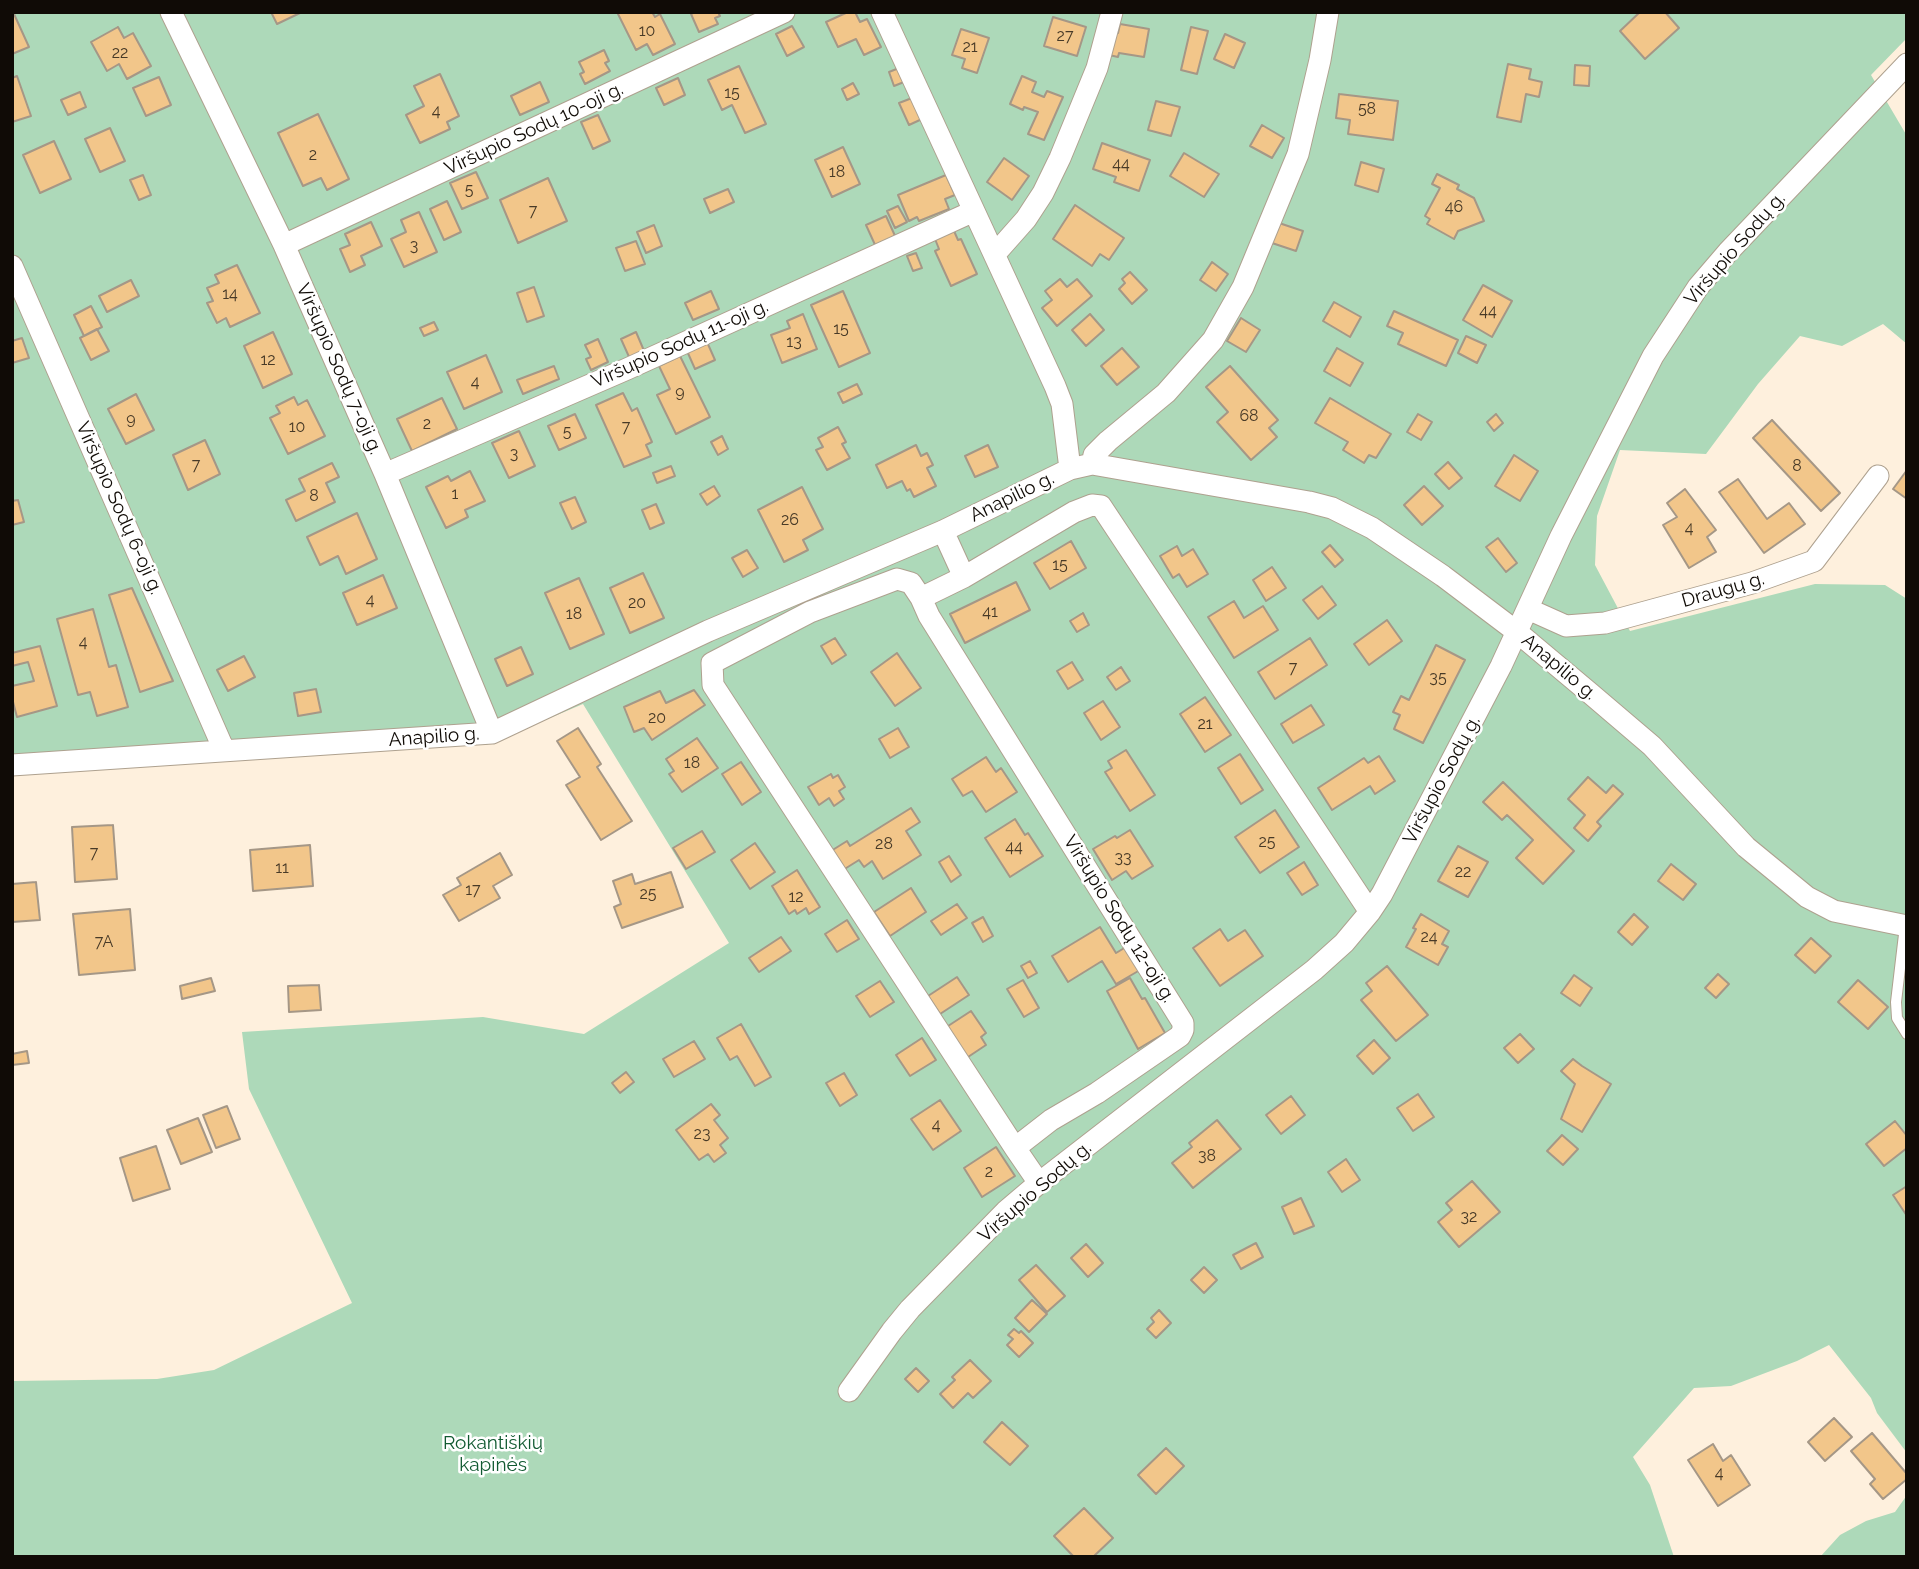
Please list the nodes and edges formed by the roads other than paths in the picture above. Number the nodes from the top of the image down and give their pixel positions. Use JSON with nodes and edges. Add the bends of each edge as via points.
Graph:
{"nodes":[{"id":1,"x":783,"y":12,"type":"edge"},
{"id":2,"x":882,"y":12,"type":"edge"},
{"id":3,"x":1112,"y":12,"type":"edge"},
{"id":4,"x":1328,"y":12,"type":"edge"},
{"id":5,"x":174,"y":13,"type":"edge"},
{"id":6,"x":1907,"y":64,"type":"edge"},
{"id":7,"x":974,"y":211,"type":"junction"},
{"id":8,"x":284,"y":245,"type":"junction"},
{"id":9,"x":995,"y":254,"type":"junction"},
{"id":10,"x":12,"y":266,"type":"edge"},
{"id":11,"x":1092,"y":464,"type":"junction"},
{"id":12,"x":1070,"y":469,"type":"junction"},
{"id":13,"x":385,"y":474,"type":"junction"},
{"id":14,"x":1878,"y":475,"type":"dead end"},
{"id":15,"x":943,"y":531,"type":"junction"},
{"id":16,"x":964,"y":577,"type":"junction"},
{"id":17,"x":922,"y":598,"type":"junction"},
{"id":18,"x":1528,"y":609,"type":"junction"},
{"id":19,"x":1517,"y":632,"type":"junction"},
{"id":20,"x":492,"y":733,"type":"junction"},
{"id":21,"x":224,"y":750,"type":"junction"},
{"id":22,"x":12,"y":765,"type":"edge"},
{"id":23,"x":1370,"y":912,"type":"junction"},
{"id":24,"x":1906,"y":926,"type":"edge"},
{"id":25,"x":1907,"y":1034,"type":"edge"},
{"id":26,"x":1015,"y":1148,"type":"junction"},
{"id":27,"x":1039,"y":1183,"type":"junction"},
{"id":28,"x":849,"y":1391,"type":"dead end"}],
"edges":[{"from":1,"to":8,"type":"street","name":"Viršupio Sodų 10-oji g."},
{"from":2,"to":7,"type":"street"},
{"from":3,"to":9,"type":"street","via":[[1097,68],[1060,158],[1026,219]]},
{"from":4,"to":11,"type":"street","via":[[1298,154],[1242,287],[1213,340],[1166,393],[1094,455]]},
{"from":5,"to":8,"type":"street","name":"Viršupio Sodų 7-oji g."},
{"from":6,"to":18,"type":"street","name":"Viršupio Sodų g.","via":[[1698,287],[1653,356]]},
{"from":7,"to":9,"type":"street"},
{"from":7,"to":13,"type":"street","name":"Viršupio Sodų 11-oji g."},
{"from":8,"to":13,"type":"street","name":"Viršupio Sodų 7-oji g."},
{"from":9,"to":12,"type":"street","via":[[1062,404]]},
{"from":10,"to":21,"type":"street","name":"Viršupio Sodų 6-oji g."},
{"from":11,"to":12,"type":"street","name":"Anapilio g."},
{"from":11,"to":19,"type":"street","name":"Anapilio g.","via":[[1332,508],[1400,546]]},
{"from":12,"to":15,"type":"street","name":"Anapilio g."},
{"from":13,"to":20,"type":"street","name":"Viršupio Sodų 7-oji g."},
{"from":14,"to":18,"type":"street","name":"Draugų g.","via":[[1814,561],[1605,623],[1566,626]]},
{"from":15,"to":16,"type":"street"},
{"from":15,"to":20,"type":"street","name":"Anapilio g.","via":[[708,631]]},
{"from":16,"to":17,"type":"street"},
{"from":16,"to":23,"type":"street","via":[[1074,512],[1101,506]]},
{"from":17,"to":26,"type":"street","name":"Viršupio Sodų 12-oji g.","via":[[1183,1023],[1180,1036]]},
{"from":17,"to":26,"type":"street","via":[[911,583],[897,579],[810,612],[712,663],[713,685]]},
{"from":18,"to":19,"type":"street","name":"Viršupio Sodų g."},
{"from":19,"to":23,"type":"street","name":"Viršupio Sodų g."},
{"from":19,"to":24,"type":"street","name":"Anapilio g.","via":[[1652,746],[1746,847],[1807,897],[1834,911]]},
{"from":20,"to":21,"type":"street","name":"Anapilio g."},
{"from":21,"to":22,"type":"street","name":"Anapilio g."},
{"from":23,"to":27,"type":"street","name":"Viršupio Sodų g.","via":[[1345,943],[1314,970]]},
{"from":24,"to":25,"type":"lane","via":[[1896,1002],[1897,1017]]},
{"from":26,"to":27,"type":"street"},
{"from":27,"to":28,"type":"street","name":"Viršupio Sodų g.","via":[[910,1309]]}]}
